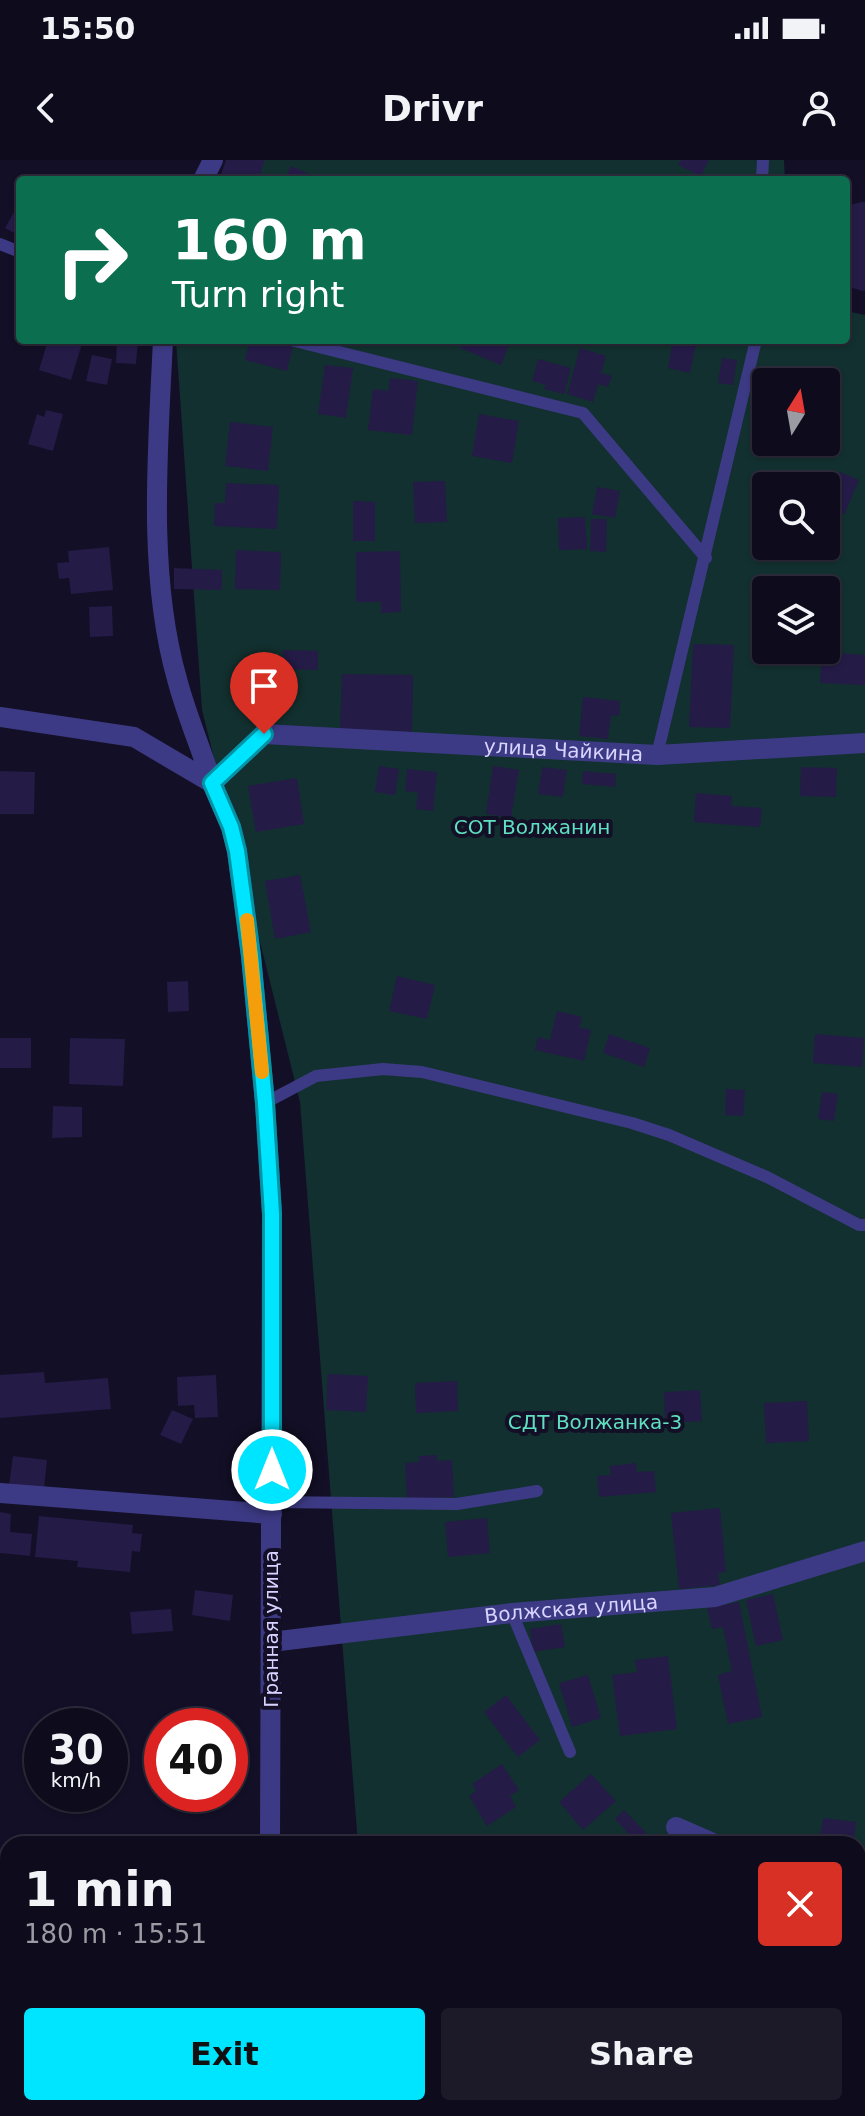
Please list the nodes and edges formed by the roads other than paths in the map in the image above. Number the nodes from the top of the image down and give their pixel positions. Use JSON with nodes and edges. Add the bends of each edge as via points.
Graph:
{"nodes":[{"id":1,"x":163,"y":344,"type":"edge"},
{"id":2,"x":307,"y":344,"type":"edge"},
{"id":3,"x":755,"y":344,"type":"edge"},
{"id":4,"x":706,"y":558,"type":"junction"},
{"id":5,"x":0,"y":717,"type":"edge"},
{"id":6,"x":865,"y":743,"type":"edge"},
{"id":7,"x":657,"y":755,"type":"junction"},
{"id":8,"x":212,"y":783,"type":"junction"},
{"id":9,"x":265,"y":1103,"type":"junction"},
{"id":10,"x":865,"y":1225,"type":"edge"},
{"id":11,"x":537,"y":1491,"type":"dead end"},
{"id":12,"x":0,"y":1493,"type":"edge"},
{"id":13,"x":272,"y":1508,"type":"junction"},
{"id":14,"x":865,"y":1551,"type":"edge"},
{"id":15,"x":512,"y":1613,"type":"junction"},
{"id":16,"x":271,"y":1642,"type":"junction"},
{"id":17,"x":570,"y":1752,"type":"dead end"},
{"id":18,"x":676,"y":1827,"type":"dead end"},
{"id":19,"x":270,"y":1836,"type":"edge"},
{"id":20,"x":697,"y":1836,"type":"edge"}],
"edges":[{"from":1,"to":8,"type":"street","name":"Гранная улица","via":[[157,469],[161,592],[176,678]]},
{"from":2,"to":4,"type":"lane","via":[[583,413]]},
{"from":3,"to":4,"type":"lane"},
{"from":4,"to":7,"type":"lane"},
{"from":5,"to":8,"type":"street","via":[[134,737]]},
{"from":6,"to":7,"type":"street","name":"улица Чайкина"},
{"from":7,"to":8,"type":"street","name":"улица Чайкина","via":[[264,734]]},
{"from":8,"to":9,"type":"street","name":"Гранная улица","via":[[237,851]]},
{"from":9,"to":10,"type":"lane","via":[[316,1076],[383,1069],[422,1072],[669,1135]]},
{"from":9,"to":13,"type":"street","name":"Гранная улица","via":[[272,1214]]},
{"from":11,"to":13,"type":"lane","via":[[457,1504]]},
{"from":12,"to":13,"type":"street"},
{"from":13,"to":16,"type":"street","name":"Гранная улица"},
{"from":14,"to":15,"type":"street","name":"Волжская улица","via":[[715,1597]]},
{"from":15,"to":16,"type":"street","name":"Волжская улица"},
{"from":15,"to":17,"type":"lane"},
{"from":16,"to":19,"type":"street","name":"Гранная улица"},
{"from":18,"to":20,"type":"street"}]}
